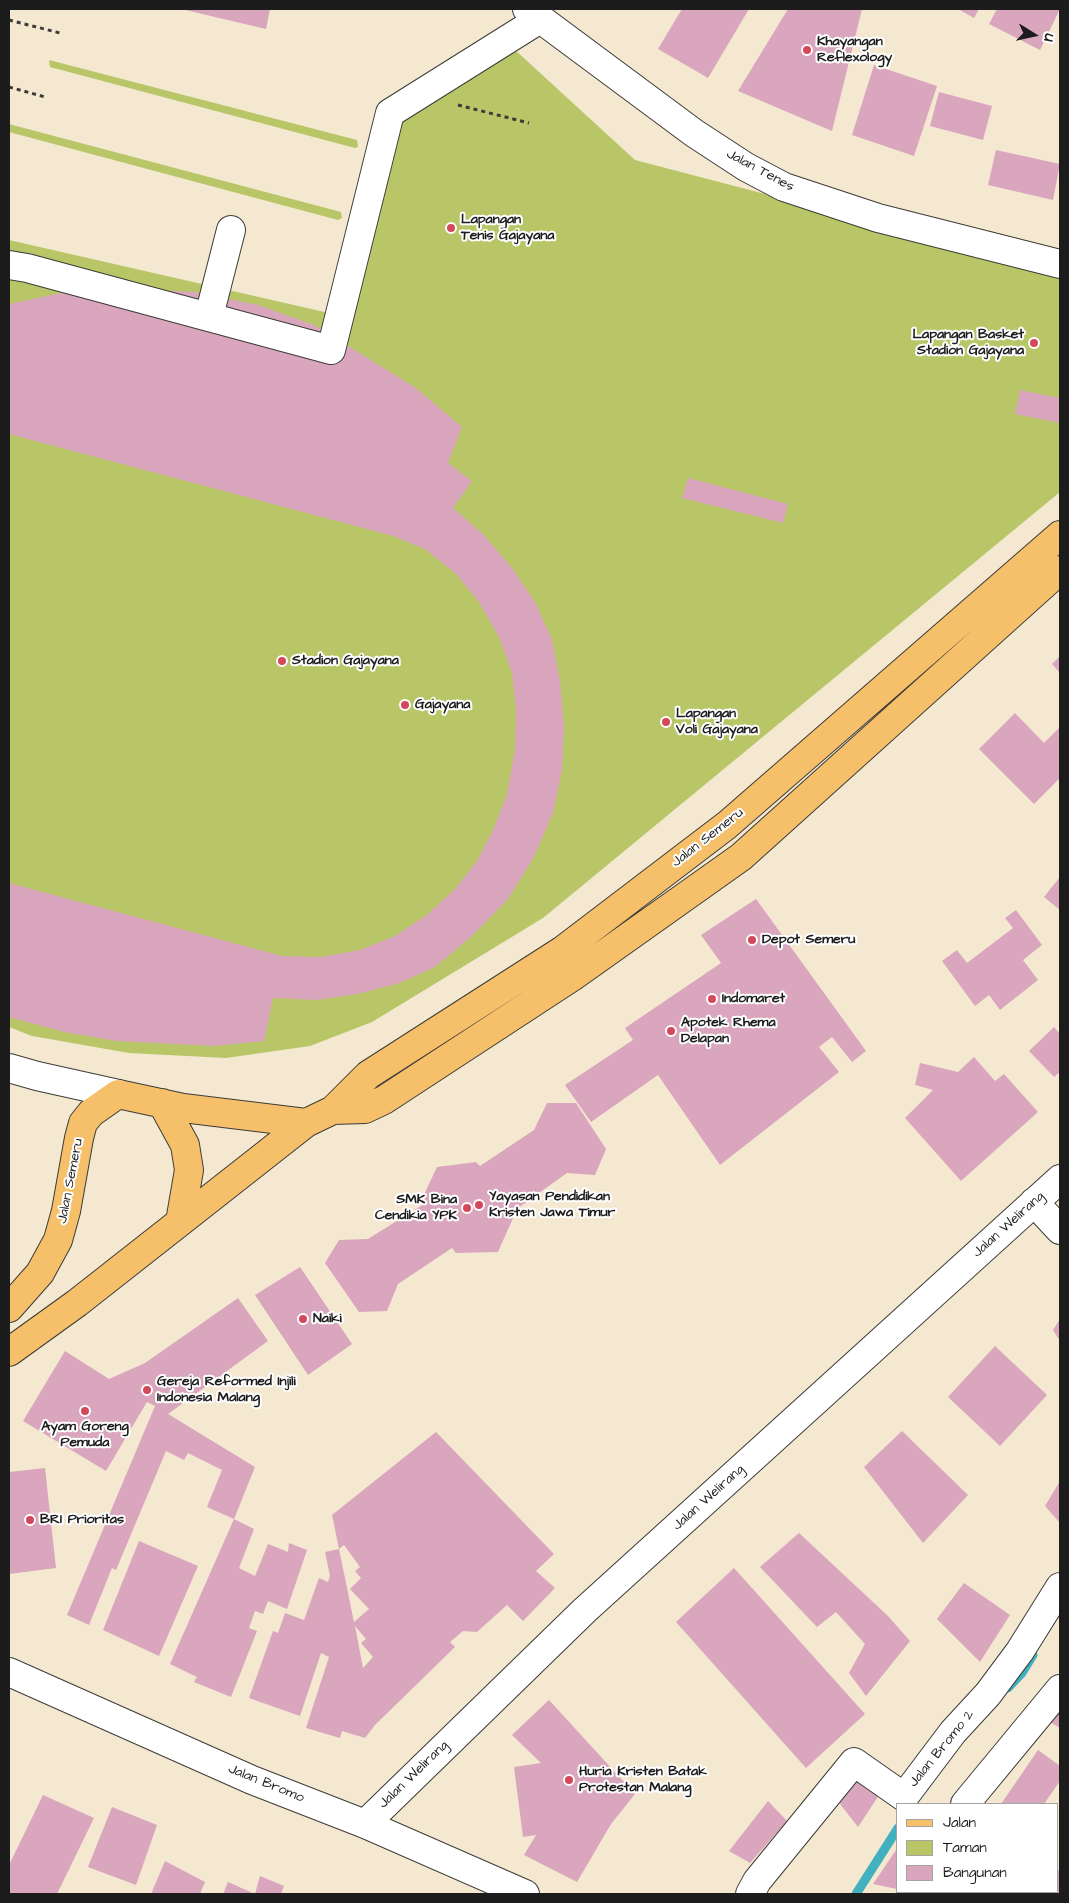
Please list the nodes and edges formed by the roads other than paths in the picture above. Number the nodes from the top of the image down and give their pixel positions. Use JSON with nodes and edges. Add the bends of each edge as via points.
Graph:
{"nodes":[{"id":1,"x":534,"y":14,"type":"edge"},
{"id":2,"x":231,"y":230,"type":"dead end"},
{"id":3,"x":1060,"y":264,"type":"edge"},
{"id":4,"x":9,"y":265,"type":"edge"},
{"id":5,"x":209,"y":316,"type":"junction"},
{"id":6,"x":1060,"y":535,"type":"edge"},
{"id":7,"x":1060,"y":570,"type":"edge"},
{"id":8,"x":9,"y":1068,"type":"edge"},
{"id":9,"x":118,"y":1094,"type":"junction"},
{"id":10,"x":162,"y":1103,"type":"junction"},
{"id":11,"x":333,"y":1110,"type":"junction"},
{"id":12,"x":306,"y":1123,"type":"junction"},
{"id":13,"x":1060,"y":1179,"type":"edge"},
{"id":14,"x":1034,"y":1202,"type":"junction"},
{"id":15,"x":180,"y":1222,"type":"junction"},
{"id":16,"x":1060,"y":1230,"type":"edge"},
{"id":17,"x":9,"y":1308,"type":"edge"},
{"id":18,"x":9,"y":1352,"type":"edge"},
{"id":19,"x":1060,"y":1587,"type":"edge"},
{"id":20,"x":9,"y":1672,"type":"edge"},
{"id":21,"x":1060,"y":1689,"type":"edge"},
{"id":22,"x":907,"y":1800,"type":"edge"},
{"id":23,"x":965,"y":1803,"type":"edge"},
{"id":24,"x":365,"y":1824,"type":"junction"},
{"id":25,"x":525,"y":1894,"type":"edge"},
{"id":26,"x":750,"y":1894,"type":"edge"}],
"edges":[{"from":1,"to":3,"type":"street","name":"Jalan Tenes","via":[[694,133],[784,187],[878,218]]},
{"from":1,"to":5,"type":"street","via":[[421,95],[390,113],[331,350]]},
{"from":2,"to":5,"type":"street"},
{"from":4,"to":5,"type":"street"},
{"from":6,"to":11,"type":"main road","name":"Jalan Semeru","via":[[727,825],[563,950],[368,1076]]},
{"from":7,"to":11,"type":"main road","name":"Jalan Semeru","via":[[741,857],[572,977],[384,1100],[365,1109]]},
{"from":8,"to":9,"type":"street"},
{"from":9,"to":10,"type":"main road"},
{"from":9,"to":17,"type":"main road","name":"Jalan Semeru","via":[[91,1113],[83,1123],[58,1240],[40,1273]]},
{"from":10,"to":12,"type":"main road"},
{"from":10,"to":15,"type":"main road","via":[[185,1144],[189,1170]]},
{"from":11,"to":12,"type":"main road","name":"Jalan Semeru"},
{"from":12,"to":15,"type":"main road","name":"Jalan Semeru"},
{"from":13,"to":14,"type":"street","name":"Jalan Welirang"},
{"from":14,"to":16,"type":"street"},
{"from":14,"to":24,"type":"street","name":"Jalan Welirang","via":[[585,1610]]},
{"from":15,"to":18,"type":"main road","name":"Jalan Semeru"},
{"from":19,"to":22,"type":"street","name":"Jalan Bromo 2","via":[[1020,1651],[988,1694],[953,1732]]},
{"from":20,"to":24,"type":"street","name":"Jalan Bromo","via":[[252,1780]]},
{"from":21,"to":23,"type":"street"},
{"from":22,"to":26,"type":"street","name":"Jalan Bromo 2","via":[[854,1762],[757,1881]]},
{"from":24,"to":25,"type":"street","name":"Jalan Bromo"}]}
